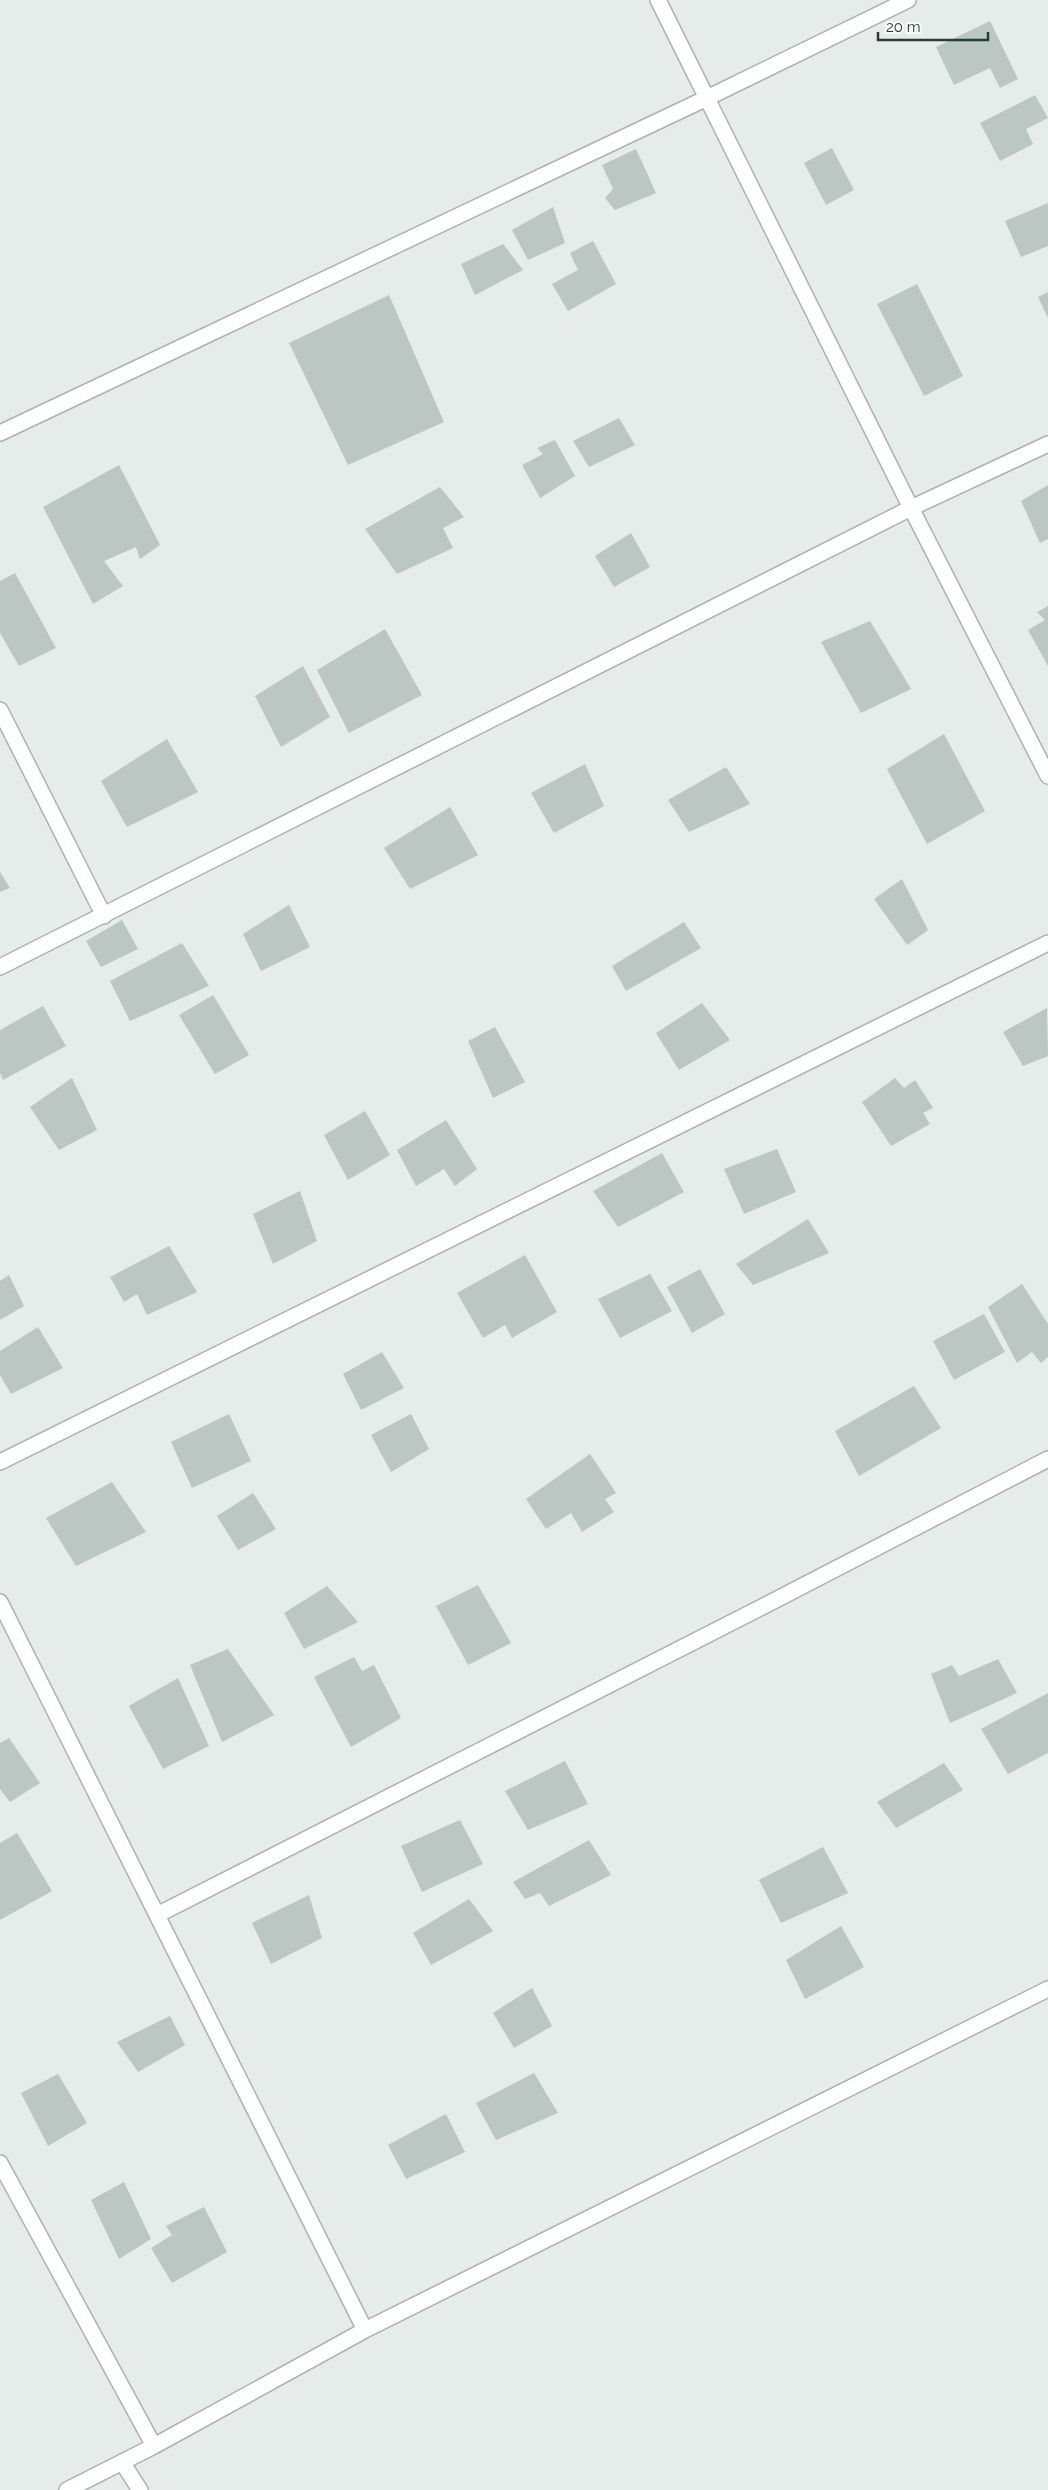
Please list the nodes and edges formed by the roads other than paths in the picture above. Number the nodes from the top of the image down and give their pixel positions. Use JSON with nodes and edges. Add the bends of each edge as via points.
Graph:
{"nodes":[{"id":1,"x":658,"y":0,"type":"edge"},
{"id":2,"x":908,"y":0,"type":"edge"},
{"id":3,"x":707,"y":98,"type":"junction"},
{"id":4,"x":0,"y":433,"type":"edge"},
{"id":5,"x":1048,"y":444,"type":"edge"},
{"id":6,"x":911,"y":508,"type":"junction"},
{"id":7,"x":0,"y":710,"type":"edge"},
{"id":8,"x":1048,"y":776,"type":"edge"},
{"id":9,"x":104,"y":916,"type":"junction"},
{"id":10,"x":1048,"y":943,"type":"edge"},
{"id":11,"x":0,"y":967,"type":"edge"},
{"id":12,"x":1048,"y":1459,"type":"edge"},
{"id":13,"x":0,"y":1462,"type":"edge"},
{"id":14,"x":0,"y":1602,"type":"edge"},
{"id":15,"x":157,"y":1915,"type":"junction"},
{"id":16,"x":1048,"y":1988,"type":"edge"},
{"id":17,"x":0,"y":2163,"type":"edge"},
{"id":18,"x":365,"y":2330,"type":"junction"},
{"id":19,"x":154,"y":2446,"type":"junction"},
{"id":20,"x":122,"y":2462,"type":"junction"},
{"id":21,"x":67,"y":2490,"type":"edge"},
{"id":22,"x":140,"y":2490,"type":"edge"}],
"edges":[{"from":1,"to":3,"type":"street"},
{"from":2,"to":3,"type":"street"},
{"from":3,"to":4,"type":"street"},
{"from":3,"to":6,"type":"street"},
{"from":5,"to":6,"type":"street"},
{"from":6,"to":8,"type":"street"},
{"from":6,"to":9,"type":"street"},
{"from":7,"to":9,"type":"street"},
{"from":9,"to":11,"type":"street"},
{"from":10,"to":13,"type":"street"},
{"from":12,"to":15,"type":"street"},
{"from":14,"to":15,"type":"street"},
{"from":15,"to":18,"type":"street"},
{"from":16,"to":18,"type":"street"},
{"from":17,"to":19,"type":"street"},
{"from":18,"to":19,"type":"street"},
{"from":19,"to":20,"type":"street"},
{"from":20,"to":21,"type":"street"},
{"from":20,"to":22,"type":"street"}]}
